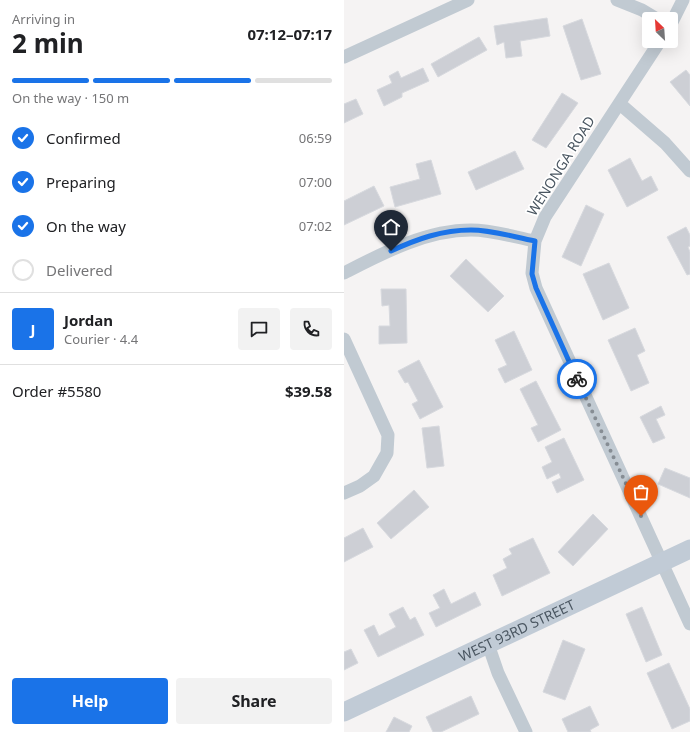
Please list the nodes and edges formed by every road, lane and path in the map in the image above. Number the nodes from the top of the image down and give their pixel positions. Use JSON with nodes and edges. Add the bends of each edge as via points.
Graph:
{"nodes":[{"id":1,"x":468,"y":0,"type":"edge"},
{"id":2,"x":617,"y":0,"type":"edge"},
{"id":3,"x":683,"y":0,"type":"edge"},
{"id":4,"x":645,"y":12,"type":"edge"},
{"id":5,"x":677,"y":12,"type":"edge"},
{"id":6,"x":656,"y":48,"type":"edge"},
{"id":7,"x":344,"y":57,"type":"edge"},
{"id":8,"x":620,"y":104,"type":"junction"},
{"id":9,"x":690,"y":171,"type":"edge"},
{"id":10,"x":535,"y":241,"type":"junction"},
{"id":11,"x":344,"y":273,"type":"edge"},
{"id":12,"x":344,"y":339,"type":"edge"},
{"id":13,"x":344,"y":493,"type":"edge"},
{"id":14,"x":690,"y":549,"type":"edge"},
{"id":15,"x":662,"y":562,"type":"junction"},
{"id":16,"x":690,"y":624,"type":"edge"},
{"id":17,"x":488,"y":644,"type":"junction"},
{"id":18,"x":344,"y":712,"type":"edge"},
{"id":19,"x":526,"y":732,"type":"edge"}],
"edges":[{"from":1,"to":7,"type":"street"},
{"from":2,"to":4,"type":"street"},
{"from":3,"to":5,"type":"street"},
{"from":6,"to":8,"type":"street","name":"WENONGA ROAD"},
{"from":8,"to":9,"type":"street","via":[[665,143]]},
{"from":8,"to":10,"type":"street","name":"WENONGA ROAD","via":[[545,217]]},
{"from":10,"to":11,"type":"street","via":[[472,230],[446,232],[405,244]]},
{"from":10,"to":15,"type":"street","name":"WENONGA ROAD","via":[[532,274],[536,288]]},
{"from":12,"to":13,"type":"street","via":[[388,435],[387,453],[374,476]]},
{"from":14,"to":15,"type":"street","name":"WEST 93RD STREET"},
{"from":15,"to":16,"type":"street","name":"WENONGA ROAD"},
{"from":15,"to":17,"type":"street","name":"WEST 93RD STREET"},
{"from":17,"to":18,"type":"street","name":"WEST 93RD STREET"},
{"from":17,"to":19,"type":"street","via":[[498,673]]}]}
